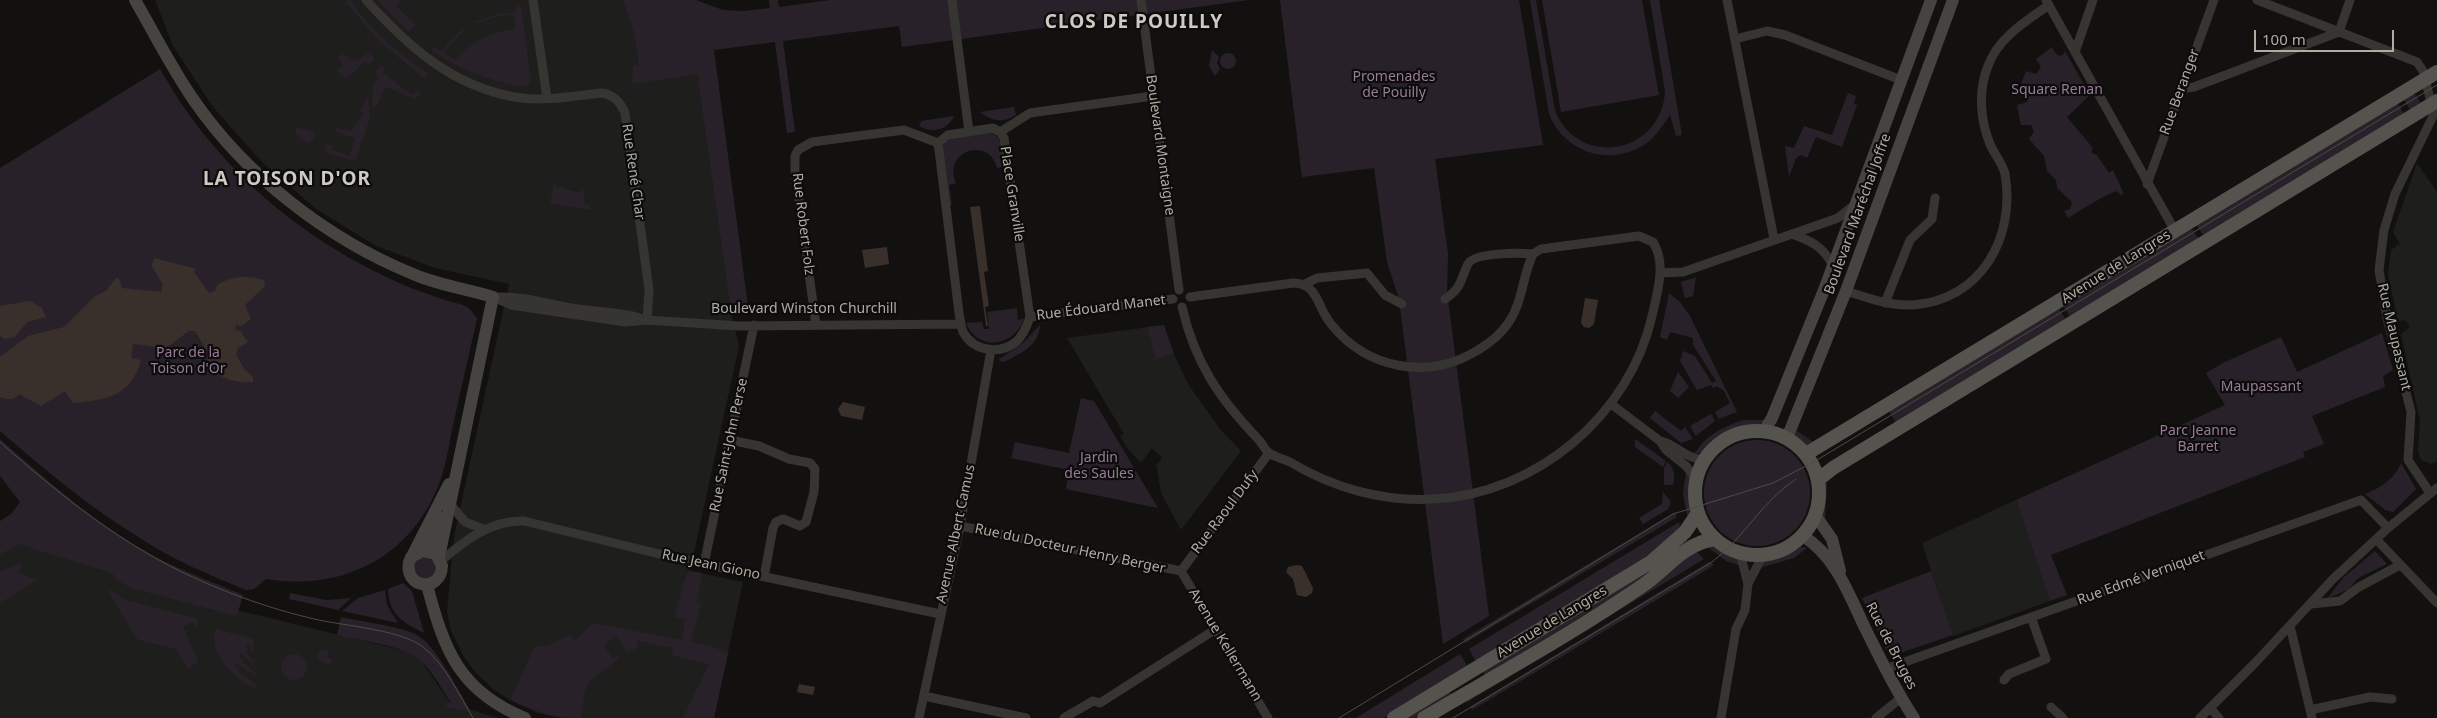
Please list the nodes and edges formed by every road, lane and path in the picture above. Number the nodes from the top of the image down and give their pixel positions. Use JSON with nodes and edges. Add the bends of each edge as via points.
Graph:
{"nodes":[{"id":1,"x":136,"y":0,"type":"edge"},
{"id":2,"x":366,"y":0,"type":"edge"},
{"id":3,"x":533,"y":0,"type":"edge"},
{"id":4,"x":952,"y":0,"type":"edge"},
{"id":5,"x":1141,"y":0,"type":"edge"},
{"id":6,"x":1727,"y":0,"type":"edge"},
{"id":7,"x":1930,"y":0,"type":"edge"},
{"id":8,"x":1953,"y":0,"type":"edge"},
{"id":9,"x":2093,"y":0,"type":"edge"},
{"id":10,"x":2214,"y":0,"type":"edge"},
{"id":11,"x":2256,"y":0,"type":"edge"},
{"id":12,"x":2350,"y":0,"type":"edge"},
{"id":13,"x":2047,"y":2,"type":"edge"},
{"id":14,"x":2339,"y":32,"type":"junction"},
{"id":15,"x":1735,"y":39,"type":"junction"},
{"id":16,"x":2075,"y":52,"type":"junction"},
{"id":17,"x":2431,"y":76,"type":"edge"},
{"id":18,"x":1901,"y":80,"type":"junction"},
{"id":19,"x":2181,"y":89,"type":"junction"},
{"id":20,"x":1153,"y":96,"type":"junction"},
{"id":21,"x":546,"y":98,"type":"junction"},
{"id":22,"x":2433,"y":100,"type":"edge"},
{"id":23,"x":969,"y":132,"type":"junction"},
{"id":24,"x":1000,"y":132,"type":"junction"},
{"id":25,"x":938,"y":143,"type":"junction"},
{"id":26,"x":2148,"y":184,"type":"junction"},
{"id":27,"x":1935,"y":198,"type":"dead end"},
{"id":28,"x":1856,"y":203,"type":"junction"},
{"id":29,"x":2175,"y":231,"type":"junction"},
{"id":30,"x":1792,"y":234,"type":"junction"},
{"id":31,"x":1774,"y":239,"type":"junction"},
{"id":32,"x":1533,"y":254,"type":"junction"},
{"id":33,"x":1833,"y":266,"type":"junction"},
{"id":34,"x":1660,"y":273,"type":"junction"},
{"id":35,"x":1826,"y":283,"type":"junction"},
{"id":36,"x":1305,"y":284,"type":"junction"},
{"id":37,"x":1179,"y":290,"type":"junction"},
{"id":38,"x":1846,"y":291,"type":"junction"},
{"id":39,"x":493,"y":297,"type":"junction"},
{"id":40,"x":1190,"y":297,"type":"junction"},
{"id":41,"x":1173,"y":299,"type":"junction"},
{"id":42,"x":1445,"y":299,"type":"dead end"},
{"id":43,"x":1885,"y":303,"type":"junction"},
{"id":44,"x":1402,"y":304,"type":"dead end"},
{"id":45,"x":1182,"y":307,"type":"junction"},
{"id":46,"x":1030,"y":317,"type":"junction"},
{"id":47,"x":647,"y":320,"type":"junction"},
{"id":48,"x":961,"y":324,"type":"junction"},
{"id":49,"x":754,"y":325,"type":"junction"},
{"id":50,"x":816,"y":325,"type":"junction"},
{"id":51,"x":991,"y":350,"type":"junction"},
{"id":52,"x":1611,"y":404,"type":"junction"},
{"id":53,"x":1764,"y":431,"type":"junction"},
{"id":54,"x":1787,"y":438,"type":"junction"},
{"id":55,"x":730,"y":440,"type":"junction"},
{"id":56,"x":1660,"y":441,"type":"junction"},
{"id":57,"x":1269,"y":453,"type":"junction"},
{"id":58,"x":1806,"y":454,"type":"junction"},
{"id":59,"x":1704,"y":458,"type":"junction"},
{"id":60,"x":456,"y":470,"type":"junction"},
{"id":61,"x":1696,"y":479,"type":"junction"},
{"id":62,"x":1819,"y":479,"type":"junction"},
{"id":63,"x":452,"y":490,"type":"junction"},
{"id":64,"x":2434,"y":491,"type":"edge"},
{"id":65,"x":450,"y":504,"type":"junction"},
{"id":66,"x":1698,"y":513,"type":"junction"},
{"id":67,"x":1815,"y":514,"type":"junction"},
{"id":68,"x":960,"y":526,"type":"junction"},
{"id":69,"x":2388,"y":528,"type":"junction"},
{"id":70,"x":484,"y":529,"type":"junction"},
{"id":71,"x":1803,"y":536,"type":"junction"},
{"id":72,"x":1714,"y":539,"type":"junction"},
{"id":73,"x":2376,"y":539,"type":"junction"},
{"id":74,"x":1740,"y":553,"type":"junction"},
{"id":75,"x":1763,"y":555,"type":"junction"},
{"id":76,"x":436,"y":556,"type":"junction"},
{"id":77,"x":411,"y":557,"type":"junction"},
{"id":78,"x":704,"y":564,"type":"junction"},
{"id":79,"x":2400,"y":565,"type":"junction"},
{"id":80,"x":1181,"y":571,"type":"junction"},
{"id":81,"x":764,"y":576,"type":"junction"},
{"id":82,"x":1748,"y":584,"type":"junction"},
{"id":83,"x":1844,"y":585,"type":"junction"},
{"id":84,"x":427,"y":586,"type":"junction"},
{"id":85,"x":2437,"y":603,"type":"edge"},
{"id":86,"x":2311,"y":604,"type":"junction"},
{"id":87,"x":940,"y":614,"type":"junction"},
{"id":88,"x":2031,"y":617,"type":"junction"},
{"id":89,"x":2290,"y":626,"type":"junction"},
{"id":90,"x":1216,"y":629,"type":"junction"},
{"id":91,"x":1885,"y":669,"type":"junction"},
{"id":92,"x":2004,"y":680,"type":"dead end"},
{"id":93,"x":924,"y":696,"type":"junction"},
{"id":94,"x":1901,"y":698,"type":"junction"},
{"id":95,"x":2392,"y":699,"type":"dead end"},
{"id":96,"x":2051,"y":706,"type":"dead end"},
{"id":97,"x":2210,"y":708,"type":"junction"},
{"id":98,"x":2311,"y":714,"type":"edge"},
{"id":99,"x":525,"y":718,"type":"edge"},
{"id":100,"x":920,"y":718,"type":"edge"},
{"id":101,"x":1026,"y":718,"type":"edge"},
{"id":102,"x":1064,"y":718,"type":"edge"},
{"id":103,"x":1268,"y":718,"type":"edge"},
{"id":104,"x":1394,"y":718,"type":"edge"},
{"id":105,"x":1424,"y":718,"type":"edge"},
{"id":106,"x":1721,"y":718,"type":"edge"},
{"id":107,"x":1876,"y":718,"type":"edge"},
{"id":108,"x":1914,"y":718,"type":"edge"},
{"id":109,"x":2062,"y":718,"type":"edge"},
{"id":110,"x":2200,"y":718,"type":"edge"},
{"id":111,"x":2219,"y":718,"type":"edge"}],
"edges":[{"from":1,"to":39,"type":"street","name":"Boulevard Winston Churchill","via":[[212,125],[270,185],[317,222],[367,252],[414,275]]},
{"from":2,"to":21,"type":"street","name":"Rue René Char","via":[[399,37],[462,80],[516,97]]},
{"from":3,"to":21,"type":"street"},
{"from":4,"to":23,"type":"street"},
{"from":5,"to":20,"type":"street","name":"Boulevard Montaigne"},
{"from":6,"to":15,"type":"street"},
{"from":7,"to":18,"type":"street","name":"Boulevard Maréchal Joffre"},
{"from":8,"to":38,"type":"street","name":"Boulevard Maréchal Joffre"},
{"from":9,"to":16,"type":"street"},
{"from":10,"to":19,"type":"street","name":"Rue Beranger"},
{"from":11,"to":14,"type":"street"},
{"from":12,"to":14,"type":"street"},
{"from":13,"to":16,"type":"street"},
{"from":13,"to":43,"type":"street","via":[[2015,28],[1987,66],[1980,108],[1989,142],[2005,172],[2008,212],[1990,261],[1972,282],[1943,299],[1912,305]]},
{"from":14,"to":17,"type":"street","via":[[2417,62]]},
{"from":14,"to":19,"type":"street","via":[[2194,87]]},
{"from":15,"to":18,"type":"street","via":[[1767,31],[1786,35]]},
{"from":15,"to":31,"type":"street"},
{"from":16,"to":26,"type":"street"},
{"from":17,"to":22,"type":"street"},
{"from":17,"to":29,"type":"main road","name":"Avenue de Langres"},
{"from":18,"to":28,"type":"street","name":"Boulevard Maréchal Joffre"},
{"from":19,"to":26,"type":"street","name":"Rue Beranger"},
{"from":20,"to":24,"type":"street","via":[[1030,113]]},
{"from":20,"to":37,"type":"street","name":"Boulevard Montaigne"},
{"from":21,"to":47,"type":"street","name":"Rue René Char","via":[[602,93],[614,97],[622,107],[648,282]]},
{"from":22,"to":62,"type":"main road","name":"Avenue de Langres"},
{"from":22,"to":64,"type":"street","name":"Rue Maupassant","via":[[2432,122],[2395,194],[2384,230],[2379,270],[2387,318],[2411,412],[2408,460]]},
{"from":23,"to":24,"type":"street","name":"Place Granville","via":[[992,128]]},
{"from":23,"to":25,"type":"street","name":"Place Granville","via":[[948,135]]},
{"from":24,"to":46,"type":"street","name":"Place Granville","via":[[1004,138],[1014,198]]},
{"from":25,"to":48,"type":"street"},
{"from":25,"to":50,"type":"street","name":"Rue Robert Folz","via":[[904,130],[812,142],[798,150],[794,156],[795,170]]},
{"from":26,"to":29,"type":"street"},
{"from":27,"to":43,"type":"street","via":[[1932,219],[1910,240]]},
{"from":28,"to":30,"type":"street","via":[[1843,216]]},
{"from":28,"to":33,"type":"street","name":"Boulevard Maréchal Joffre"},
{"from":29,"to":58,"type":"main road","name":"Avenue de Langres"},
{"from":30,"to":31,"type":"street"},
{"from":30,"to":33,"type":"street","via":[[1817,244]]},
{"from":31,"to":34,"type":"street","via":[[1683,272]]},
{"from":32,"to":34,"type":"street","via":[[1541,249],[1639,236],[1653,242],[1660,260]]},
{"from":32,"to":36,"type":"street","via":[[1517,308],[1499,335],[1470,356],[1434,368],[1387,364],[1355,348],[1331,324],[1320,309],[1312,289]]},
{"from":32,"to":42,"type":"street","via":[[1476,258],[1468,264],[1458,288]]},
{"from":33,"to":35,"type":"street","name":"Boulevard Maréchal Joffre"},
{"from":34,"to":52,"type":"street","via":[[1644,346]]},
{"from":35,"to":38,"type":"street"},
{"from":35,"to":53,"type":"street","name":"Boulevard Maréchal Joffre"},
{"from":36,"to":40,"type":"street"},
{"from":36,"to":44,"type":"street","via":[[1317,278],[1367,273],[1385,295]]},
{"from":37,"to":40,"type":"street","via":[[1185,290]]},
{"from":37,"to":41,"type":"street"},
{"from":38,"to":43,"type":"street"},
{"from":38,"to":54,"type":"street","name":"Boulevard Maréchal Joffre"},
{"from":39,"to":47,"type":"street","name":"Boulevard Winston Churchill","via":[[511,296],[578,309],[624,313]]},
{"from":39,"to":60,"type":"street"},
{"from":40,"to":45,"type":"street","via":[[1188,305]]},
{"from":41,"to":45,"type":"street"},
{"from":41,"to":46,"type":"street","name":"Rue Édouard Manet"},
{"from":45,"to":57,"type":"street","via":[[1196,353],[1213,384],[1231,411]]},
{"from":46,"to":51,"type":"street","via":[[1017,341],[1006,348]]},
{"from":47,"to":49,"type":"street","name":"Boulevard Winston Churchill"},
{"from":48,"to":50,"type":"street","name":"Boulevard Winston Churchill"},
{"from":48,"to":51,"type":"street","via":[[968,338]]},
{"from":49,"to":50,"type":"street","name":"Boulevard Winston Churchill"},
{"from":49,"to":55,"type":"street","name":"Rue Saint-John Perse"},
{"from":51,"to":68,"type":"street","name":"Avenue Albert Camus"},
{"from":52,"to":56,"type":"street"},
{"from":52,"to":57,"type":"street","via":[[1570,446],[1534,469],[1508,483],[1450,498],[1412,500],[1360,492],[1319,478]]},
{"from":53,"to":54,"type":"main road"},
{"from":53,"to":59,"type":"main road","via":[[1742,432],[1729,437]]},
{"from":54,"to":58,"type":"main road"},
{"from":55,"to":78,"type":"street","name":"Rue Saint-John Perse"},
{"from":55,"to":81,"type":"street","via":[[810,463],[815,469],[814,492],[806,522],[800,526],[783,519],[776,522]]},
{"from":56,"to":59,"type":"street","via":[[1668,442],[1691,457]]},
{"from":56,"to":61,"type":"street"},
{"from":57,"to":80,"type":"street","name":"Rue Raoul Dufy"},
{"from":58,"to":62,"type":"main road"},
{"from":59,"to":61,"type":"main road"},
{"from":60,"to":63,"type":"street"},
{"from":60,"to":77,"type":"street"},
{"from":61,"to":66,"type":"main road","via":[[1694,495]]},
{"from":62,"to":67,"type":"main road","via":[[1820,495]]},
{"from":63,"to":65,"type":"street"},
{"from":63,"to":76,"type":"street"},
{"from":64,"to":69,"type":"street"},
{"from":65,"to":70,"type":"street","via":[[465,522]]},
{"from":65,"to":76,"type":"street"},
{"from":66,"to":72,"type":"main road"},
{"from":66,"to":104,"type":"main road","name":"Avenue de Langres","via":[[1685,532],[1651,562]]},
{"from":67,"to":71,"type":"main road"},
{"from":67,"to":83,"type":"street","name":"Rue de Bruges","via":[[1832,539]]},
{"from":68,"to":80,"type":"street","name":"Rue du Docteur Henry Berger"},
{"from":68,"to":87,"type":"street","name":"Avenue Albert Camus"},
{"from":69,"to":73,"type":"street"},
{"from":69,"to":88,"type":"street","name":"Rue Edmé Verniquet","via":[[2361,500]]},
{"from":70,"to":76,"type":"street","name":"Rue Jean Giono"},
{"from":70,"to":78,"type":"street","name":"Rue Jean Giono","via":[[505,522],[524,521]]},
{"from":71,"to":75,"type":"main road","via":[[1776,553]]},
{"from":71,"to":83,"type":"street","name":"Rue de Bruges","via":[[1817,545]]},
{"from":72,"to":74,"type":"main road"},
{"from":72,"to":105,"type":"main road","name":"Avenue de Langres","via":[[1694,545],[1644,586]]},
{"from":73,"to":79,"type":"street"},
{"from":73,"to":86,"type":"street"},
{"from":74,"to":75,"type":"main road"},
{"from":74,"to":82,"type":"street"},
{"from":75,"to":82,"type":"street"},
{"from":76,"to":77,"type":"street","via":[[419,552]]},
{"from":76,"to":84,"type":"street","via":[[442,566],[440,577]]},
{"from":77,"to":84,"type":"street","via":[[408,568],[411,579]]},
{"from":78,"to":81,"type":"street","name":"Rue Jean Giono"},
{"from":79,"to":85,"type":"street"},
{"from":79,"to":86,"type":"street","via":[[2340,601]]},
{"from":80,"to":90,"type":"street","name":"Avenue Kellermann"},
{"from":81,"to":87,"type":"street","name":"Rue Jean Giono"},
{"from":82,"to":106,"type":"street","via":[[1745,610],[1736,629]]},
{"from":83,"to":91,"type":"street","name":"Rue de Bruges"},
{"from":84,"to":99,"type":"street","via":[[438,627],[463,675],[504,709]]},
{"from":86,"to":89,"type":"street"},
{"from":87,"to":93,"type":"street","name":"Avenue Albert Camus"},
{"from":88,"to":91,"type":"street","name":"Rue Edmé Verniquet"},
{"from":88,"to":92,"type":"street","via":[[2046,659],[2009,674]]},
{"from":89,"to":97,"type":"street"},
{"from":89,"to":98,"type":"street"},
{"from":90,"to":102,"type":"street","via":[[1100,703],[1093,701]]},
{"from":90,"to":103,"type":"street","name":"Avenue Kellermann"},
{"from":91,"to":94,"type":"street","name":"Rue de Bruges"},
{"from":93,"to":100,"type":"street","name":"Avenue Albert Camus"},
{"from":93,"to":101,"type":"street"},
{"from":94,"to":107,"type":"street"},
{"from":94,"to":108,"type":"street","name":"Rue de Bruges"},
{"from":95,"to":98,"type":"street","via":[[2370,697]]},
{"from":96,"to":109,"type":"street"},
{"from":97,"to":110,"type":"street"},
{"from":97,"to":111,"type":"street"}]}
